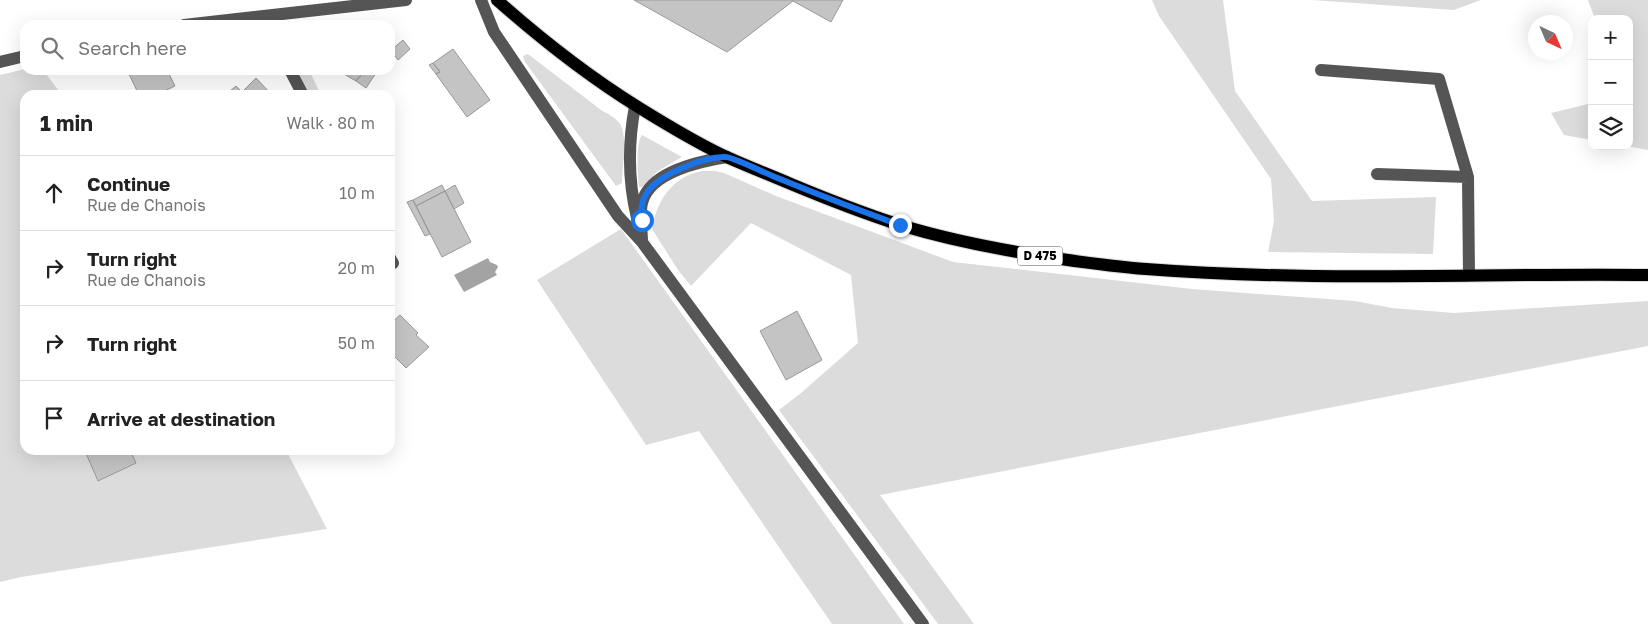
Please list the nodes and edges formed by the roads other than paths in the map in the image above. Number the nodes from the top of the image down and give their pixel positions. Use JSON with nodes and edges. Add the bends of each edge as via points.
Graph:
{"nodes":[{"id":1,"x":406,"y":0,"type":"edge"},
{"id":2,"x":481,"y":0,"type":"edge"},
{"id":3,"x":497,"y":0,"type":"edge"},
{"id":4,"x":270,"y":20,"type":"edge"},
{"id":5,"x":20,"y":57,"type":"edge"},
{"id":6,"x":0,"y":62,"type":"edge"},
{"id":7,"x":1321,"y":70,"type":"dead end"},
{"id":8,"x":293,"y":75,"type":"edge"},
{"id":9,"x":301,"y":90,"type":"edge"},
{"id":10,"x":635,"y":106,"type":"junction"},
{"id":11,"x":727,"y":157,"type":"junction"},
{"id":12,"x":1377,"y":174,"type":"dead end"},
{"id":13,"x":1468,"y":176,"type":"junction"},
{"id":14,"x":642,"y":242,"type":"junction"},
{"id":15,"x":1469,"y":275,"type":"junction"},
{"id":16,"x":1648,"y":275,"type":"edge"},
{"id":17,"x":923,"y":624,"type":"edge"}],
"edges":[{"from":1,"to":4,"type":"street"},
{"from":2,"to":14,"type":"street","via":[[494,32],[523,77],[618,216]]},
{"from":3,"to":10,"type":"main road","number":"D 475","via":[[566,58]]},
{"from":5,"to":6,"type":"street"},
{"from":7,"to":13,"type":"street","via":[[1439,79]]},
{"from":8,"to":9,"type":"street"},
{"from":10,"to":11,"type":"main road","number":"D 475"},
{"from":10,"to":14,"type":"street","via":[[630,174]]},
{"from":11,"to":14,"type":"street","via":[[684,167],[650,188],[641,204]]},
{"from":11,"to":15,"type":"main road","number":"D 475","via":[[890,222],[995,249],[1178,271],[1288,276]]},
{"from":12,"to":13,"type":"street"},
{"from":13,"to":15,"type":"street"},
{"from":14,"to":17,"type":"street"},
{"from":15,"to":16,"type":"main road","number":"D 475"}]}
